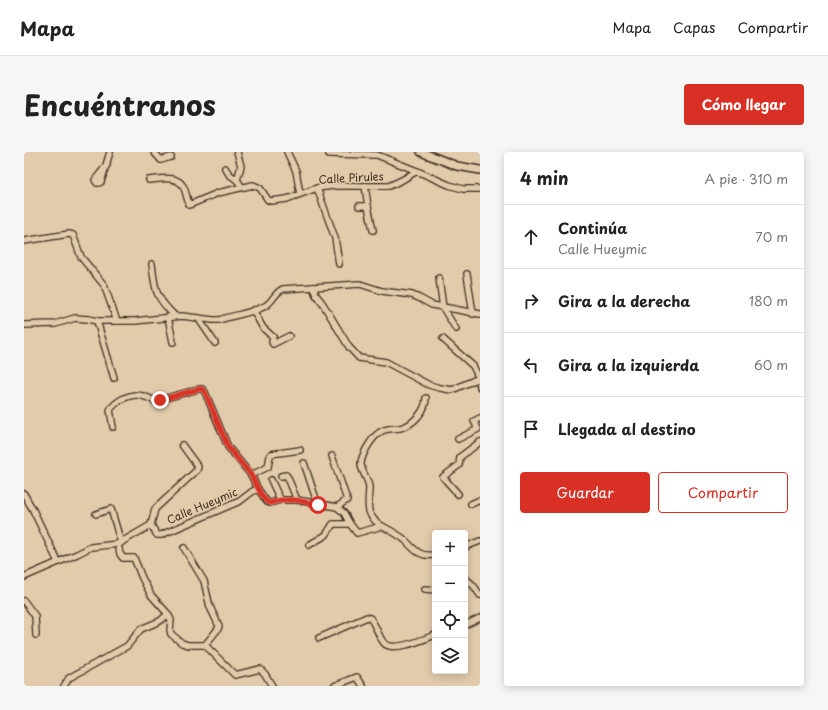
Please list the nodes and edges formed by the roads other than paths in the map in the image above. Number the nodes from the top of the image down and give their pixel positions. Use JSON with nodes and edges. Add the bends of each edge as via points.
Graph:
{"nodes":[{"id":1,"x":110,"y":152,"type":"edge"},
{"id":2,"x":154,"y":152,"type":"edge"},
{"id":3,"x":237,"y":152,"type":"edge"},
{"id":4,"x":287,"y":152,"type":"edge"},
{"id":5,"x":421,"y":152,"type":"edge"},
{"id":6,"x":329,"y":154,"type":"dead end"},
{"id":7,"x":171,"y":157,"type":"dead end"},
{"id":8,"x":107,"y":166,"type":"dead end"},
{"id":9,"x":225,"y":168,"type":"dead end"},
{"id":10,"x":479,"y":170,"type":"edge"},
{"id":11,"x":416,"y":171,"type":"junction"},
{"id":12,"x":149,"y":180,"type":"dead end"},
{"id":13,"x":238,"y":180,"type":"junction"},
{"id":14,"x":365,"y":186,"type":"junction"},
{"id":15,"x":242,"y":188,"type":"junction"},
{"id":16,"x":317,"y":188,"type":"junction"},
{"id":17,"x":480,"y":189,"type":"edge"},
{"id":18,"x":300,"y":194,"type":"junction"},
{"id":19,"x":359,"y":206,"type":"dead end"},
{"id":20,"x":368,"y":206,"type":"junction"},
{"id":21,"x":373,"y":230,"type":"dead end"},
{"id":22,"x":24,"y":241,"type":"edge"},
{"id":23,"x":152,"y":264,"type":"dead end"},
{"id":24,"x":339,"y":264,"type":"dead end"},
{"id":25,"x":467,"y":274,"type":"dead end"},
{"id":26,"x":439,"y":278,"type":"dead end"},
{"id":27,"x":313,"y":287,"type":"junction"},
{"id":28,"x":443,"y":308,"type":"junction"},
{"id":29,"x":253,"y":310,"type":"junction"},
{"id":30,"x":473,"y":314,"type":"junction"},
{"id":31,"x":480,"y":314,"type":"edge"},
{"id":32,"x":171,"y":317,"type":"junction"},
{"id":33,"x":198,"y":318,"type":"junction"},
{"id":34,"x":97,"y":321,"type":"junction"},
{"id":35,"x":117,"y":321,"type":"junction"},
{"id":36,"x":24,"y":325,"type":"edge"},
{"id":37,"x":456,"y":329,"type":"dead end"},
{"id":38,"x":289,"y":336,"type":"dead end"},
{"id":39,"x":443,"y":339,"type":"dead end"},
{"id":40,"x":173,"y":342,"type":"dead end"},
{"id":41,"x":215,"y":343,"type":"dead end"},
{"id":42,"x":114,"y":378,"type":"dead end"},
{"id":43,"x":480,"y":378,"type":"edge"},
{"id":44,"x":480,"y":387,"type":"edge"},
{"id":45,"x":426,"y":398,"type":"dead end"},
{"id":46,"x":480,"y":418,"type":"edge"},
{"id":47,"x":113,"y":427,"type":"dead end"},
{"id":48,"x":458,"y":439,"type":"dead end"},
{"id":49,"x":480,"y":442,"type":"edge"},
{"id":50,"x":182,"y":445,"type":"dead end"},
{"id":51,"x":300,"y":450,"type":"dead end"},
{"id":52,"x":332,"y":456,"type":"dead end"},
{"id":53,"x":304,"y":463,"type":"dead end"},
{"id":54,"x":251,"y":475,"type":"junction"},
{"id":55,"x":281,"y":476,"type":"dead end"},
{"id":56,"x":271,"y":480,"type":"dead end"},
{"id":57,"x":258,"y":489,"type":"junction"},
{"id":58,"x":458,"y":494,"type":"dead end"},
{"id":59,"x":24,"y":496,"type":"edge"},
{"id":60,"x":281,"y":500,"type":"junction"},
{"id":61,"x":296,"y":500,"type":"junction"},
{"id":62,"x":480,"y":500,"type":"edge"},
{"id":63,"x":472,"y":504,"type":"dead end"},
{"id":64,"x":318,"y":505,"type":"junction"},
{"id":65,"x":337,"y":507,"type":"junction"},
{"id":66,"x":96,"y":514,"type":"dead end"},
{"id":67,"x":350,"y":524,"type":"junction"},
{"id":68,"x":151,"y":525,"type":"junction"},
{"id":69,"x":382,"y":526,"type":"junction"},
{"id":70,"x":480,"y":541,"type":"edge"},
{"id":71,"x":119,"y":543,"type":"junction"},
{"id":72,"x":309,"y":545,"type":"dead end"},
{"id":73,"x":468,"y":546,"type":"edge"},
{"id":74,"x":184,"y":548,"type":"dead end"},
{"id":75,"x":432,"y":555,"type":"edge"},
{"id":76,"x":58,"y":562,"type":"junction"},
{"id":77,"x":24,"y":577,"type":"edge"},
{"id":78,"x":468,"y":581,"type":"edge"},
{"id":79,"x":473,"y":585,"type":"junction"},
{"id":80,"x":468,"y":586,"type":"edge"},
{"id":81,"x":425,"y":589,"type":"dead end"},
{"id":82,"x":432,"y":590,"type":"edge"},
{"id":83,"x":480,"y":595,"type":"edge"},
{"id":84,"x":25,"y":604,"type":"edge"},
{"id":85,"x":168,"y":614,"type":"junction"},
{"id":86,"x":480,"y":618,"type":"edge"},
{"id":87,"x":468,"y":624,"type":"edge"},
{"id":88,"x":36,"y":635,"type":"dead end"},
{"id":89,"x":432,"y":636,"type":"edge"},
{"id":90,"x":319,"y":638,"type":"dead end"},
{"id":91,"x":205,"y":645,"type":"junction"},
{"id":92,"x":64,"y":686,"type":"edge"},
{"id":93,"x":272,"y":686,"type":"edge"},
{"id":94,"x":334,"y":686,"type":"edge"},
{"id":95,"x":363,"y":686,"type":"edge"}],
"edges":[{"from":1,"to":8,"type":"street"},
{"from":2,"to":7,"type":"street","via":[[161,160]]},
{"from":3,"to":13,"type":"street","via":[[241,166]]},
{"from":4,"to":18,"type":"street","via":[[296,171]]},
{"from":5,"to":10,"type":"main road","via":[[457,166]]},
{"from":6,"to":11,"type":"street","via":[[377,155]]},
{"from":9,"to":13,"type":"street"},
{"from":11,"to":14,"type":"street","name":"Calle Pirules","via":[[389,186]]},
{"from":11,"to":17,"type":"street","via":[[463,189]]},
{"from":12,"to":15,"type":"street","name":"Calle Pirules","via":[[178,181],[183,186],[189,205],[218,193]]},
{"from":13,"to":15,"type":"street"},
{"from":14,"to":16,"type":"street","name":"Calle Pirules"},
{"from":14,"to":20,"type":"street"},
{"from":15,"to":18,"type":"street","name":"Calle Pirules","via":[[257,186],[271,201]]},
{"from":16,"to":18,"type":"street","name":"Calle Pirules"},
{"from":16,"to":24,"type":"street","via":[[335,238]]},
{"from":19,"to":20,"type":"street"},
{"from":20,"to":21,"type":"street"},
{"from":22,"to":35,"type":"street","via":[[73,235],[81,257],[101,279]]},
{"from":23,"to":32,"type":"street","via":[[156,293]]},
{"from":25,"to":30,"type":"street"},
{"from":26,"to":28,"type":"street"},
{"from":27,"to":28,"type":"street","via":[[360,284],[382,291],[412,295]]},
{"from":27,"to":29,"type":"street","via":[[283,289],[264,307]]},
{"from":27,"to":43,"type":"street","via":[[349,347],[359,358],[386,362],[429,385],[452,390]]},
{"from":28,"to":30,"type":"street"},
{"from":28,"to":37,"type":"street"},
{"from":29,"to":33,"type":"street","via":[[219,320]]},
{"from":29,"to":38,"type":"street","via":[[273,337],[273,344]]},
{"from":30,"to":31,"type":"street"},
{"from":32,"to":33,"type":"street"},
{"from":32,"to":35,"type":"street"},
{"from":32,"to":40,"type":"street"},
{"from":33,"to":41,"type":"street"},
{"from":34,"to":35,"type":"street"},
{"from":34,"to":36,"type":"street","via":[[75,318],[55,324]]},
{"from":34,"to":42,"type":"street"},
{"from":39,"to":43,"type":"street","via":[[473,366]]},
{"from":43,"to":44,"type":"street"},
{"from":45,"to":69,"type":"street","via":[[422,412],[408,424],[401,428],[385,430],[373,438],[360,463],[369,487],[369,512]]},
{"from":46,"to":48,"type":"street","via":[[474,421],[478,429]]},
{"from":47,"to":54,"type":"street","via":[[110,410],[126,397],[136,394],[155,401],[202,389],[228,447]]},
{"from":49,"to":58,"type":"street","via":[[460,457],[459,465],[443,477]]},
{"from":50,"to":68,"type":"street","via":[[198,467],[197,470],[155,509]]},
{"from":51,"to":54,"type":"street","via":[[271,454],[268,467]]},
{"from":52,"to":65,"type":"street","via":[[347,500]]},
{"from":53,"to":64,"type":"street"},
{"from":54,"to":57,"type":"street"},
{"from":55,"to":61,"type":"street","via":[[286,475],[288,478]]},
{"from":56,"to":60,"type":"street"},
{"from":57,"to":60,"type":"street","via":[[267,502]]},
{"from":57,"to":68,"type":"street","name":"Calle Hueymic","via":[[240,501],[161,535],[157,535]]},
{"from":59,"to":76,"type":"street"},
{"from":60,"to":61,"type":"street"},
{"from":61,"to":64,"type":"street"},
{"from":62,"to":63,"type":"street"},
{"from":64,"to":65,"type":"street"},
{"from":65,"to":67,"type":"street"},
{"from":66,"to":71,"type":"street","via":[[111,509]]},
{"from":67,"to":69,"type":"street","via":[[357,533]]},
{"from":67,"to":72,"type":"street","via":[[333,524],[326,535]]},
{"from":68,"to":71,"type":"street","name":"Calle Hueymic"},
{"from":69,"to":75,"type":"street","via":[[399,535],[419,553]]},
{"from":70,"to":73,"type":"street"},
{"from":71,"to":76,"type":"street","name":"Calle Hueymic","via":[[91,547]]},
{"from":71,"to":85,"type":"street","via":[[120,554],[123,558],[134,558],[151,595]]},
{"from":74,"to":91,"type":"street","via":[[204,581],[210,607],[219,626]]},
{"from":76,"to":77,"type":"street","name":"Calle Hueymic"},
{"from":78,"to":79,"type":"street"},
{"from":79,"to":80,"type":"street"},
{"from":79,"to":83,"type":"street"},
{"from":81,"to":82,"type":"street"},
{"from":84,"to":88,"type":"street","via":[[34,616]]},
{"from":85,"to":91,"type":"street","via":[[171,620],[171,634],[188,645]]},
{"from":85,"to":92,"type":"street","via":[[141,630],[127,646],[69,678]]},
{"from":86,"to":87,"type":"street"},
{"from":89,"to":90,"type":"street","via":[[395,647],[388,646],[367,617]]},
{"from":91,"to":93,"type":"street","via":[[235,675],[260,669]]},
{"from":94,"to":95,"type":"street","via":[[357,677]]}]}
